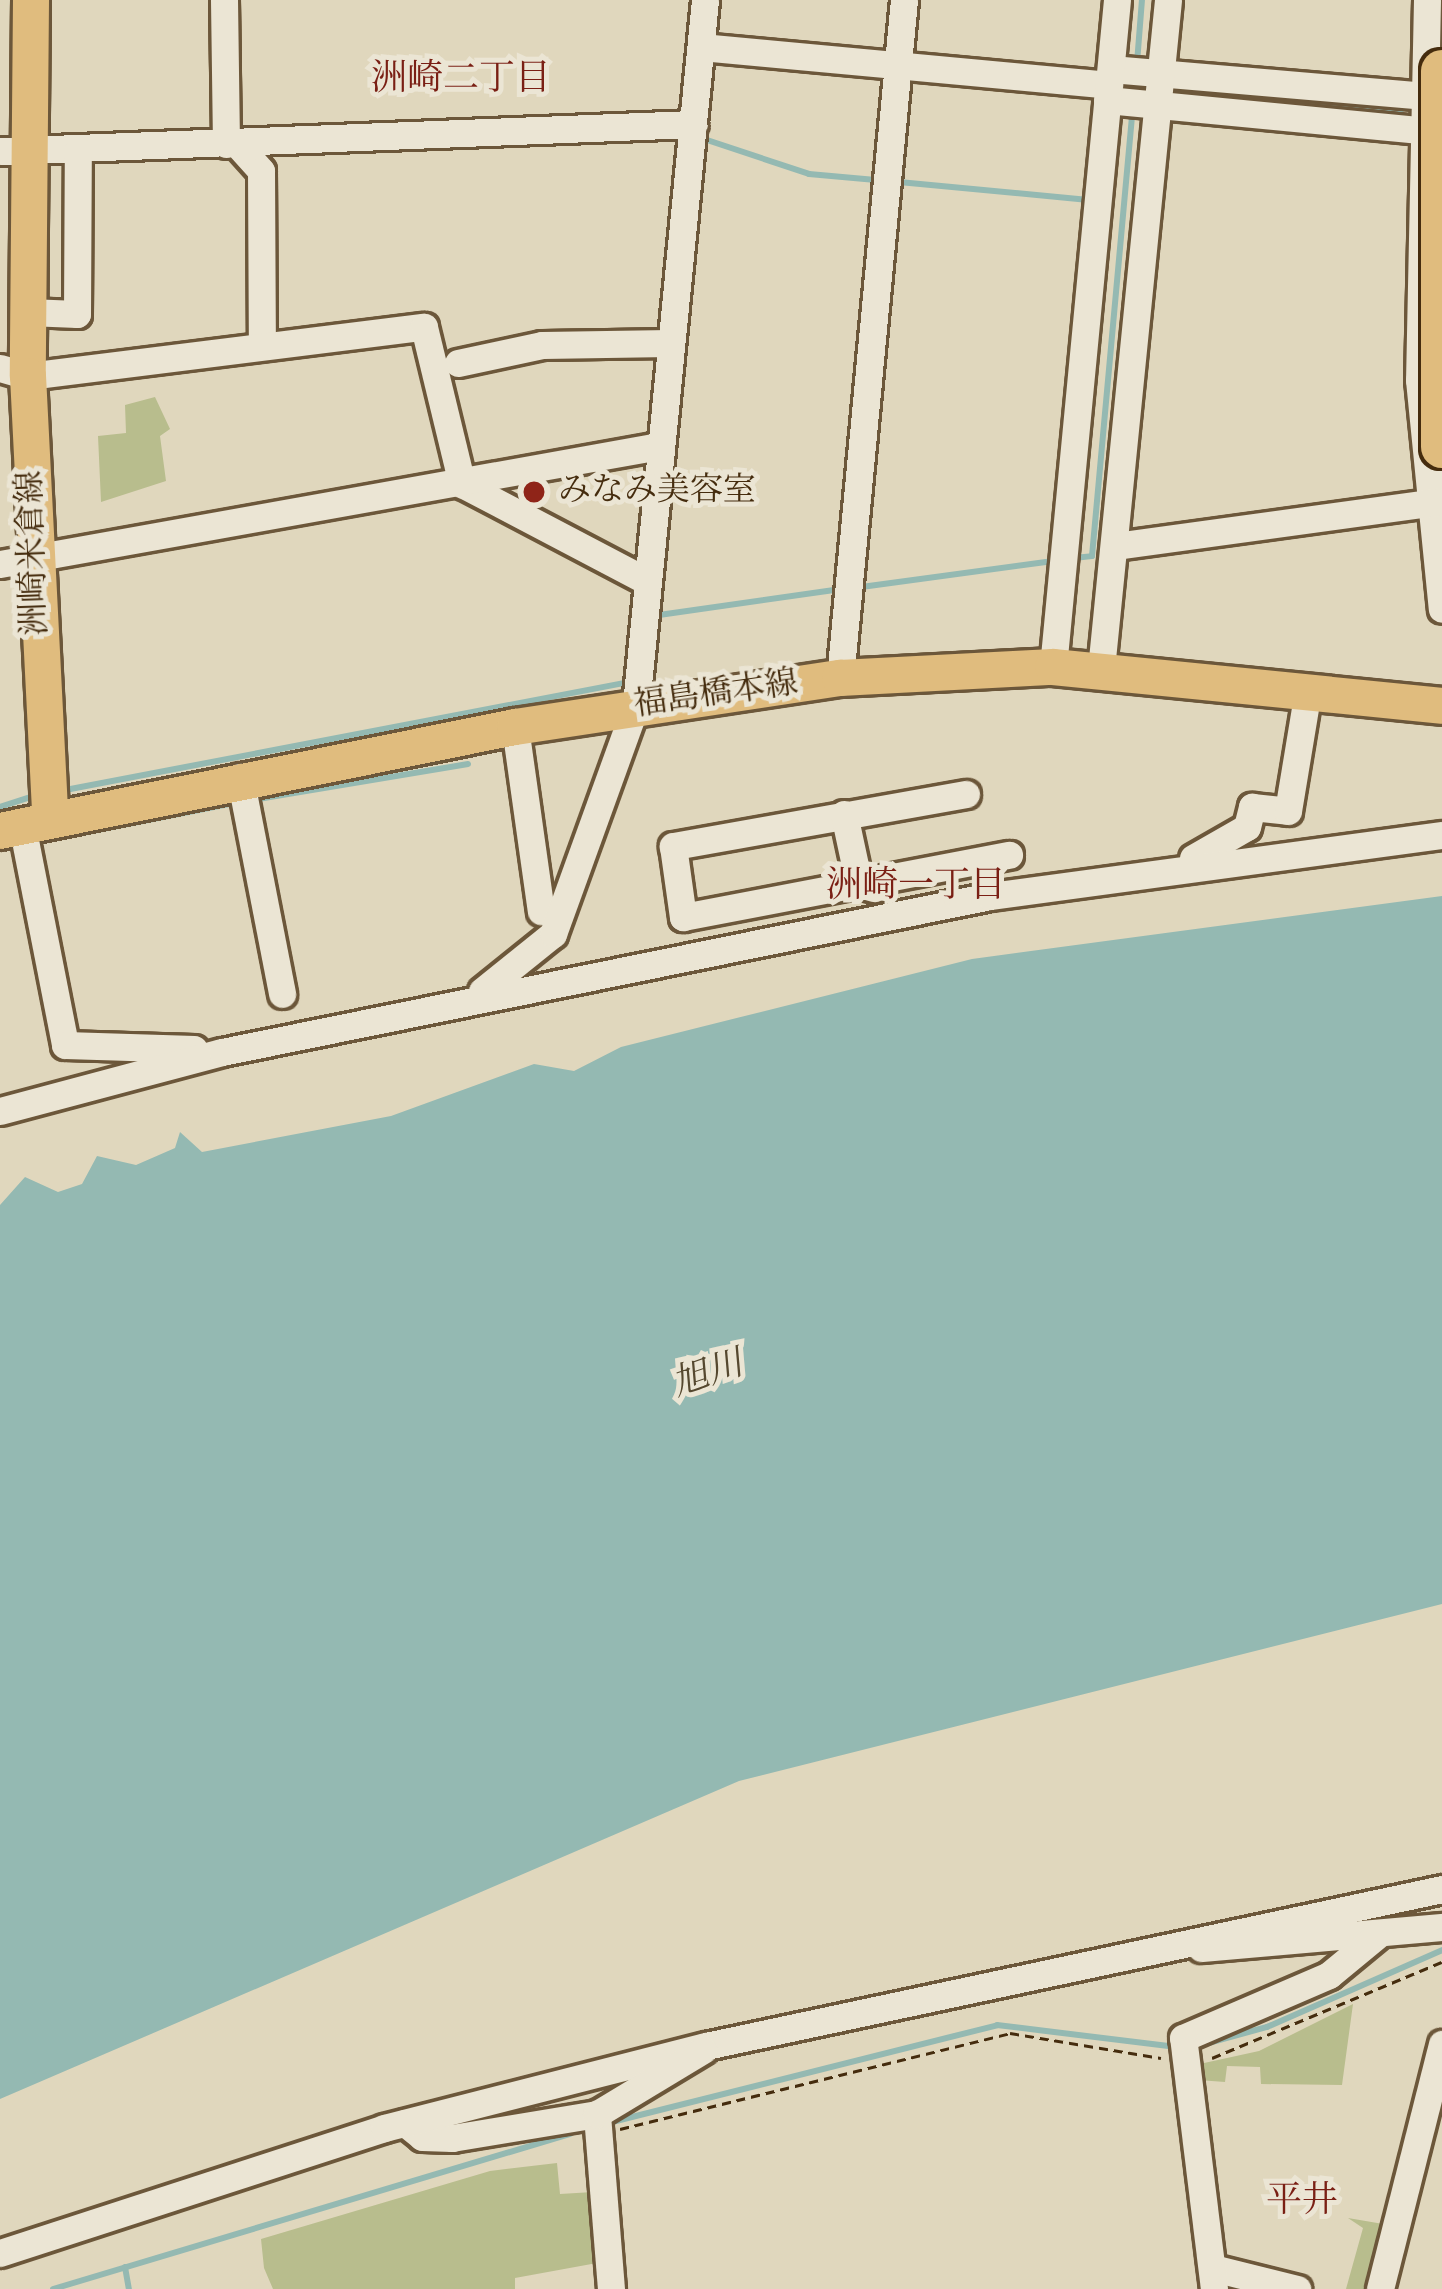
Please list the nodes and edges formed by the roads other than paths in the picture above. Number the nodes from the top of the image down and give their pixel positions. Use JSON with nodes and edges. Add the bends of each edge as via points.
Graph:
{"nodes":[{"id":1,"x":31,"y":0,"type":"edge"},
{"id":2,"x":224,"y":0,"type":"edge"},
{"id":3,"x":705,"y":0,"type":"edge"},
{"id":4,"x":904,"y":0,"type":"edge"},
{"id":5,"x":1117,"y":0,"type":"edge"},
{"id":6,"x":1168,"y":0,"type":"edge"},
{"id":7,"x":1427,"y":0,"type":"edge"},
{"id":8,"x":701,"y":46,"type":"junction"},
{"id":9,"x":897,"y":66,"type":"junction"},
{"id":10,"x":1137,"y":88,"type":"junction"},
{"id":11,"x":1435,"y":88,"type":"edge"},
{"id":12,"x":693,"y":124,"type":"junction"},
{"id":13,"x":1431,"y":131,"type":"edge"},
{"id":14,"x":238,"y":147,"type":"junction"},
{"id":15,"x":15,"y":152,"type":"edge"},
{"id":16,"x":79,"y":154,"type":"junction"},
{"id":17,"x":28,"y":312,"type":"junction"},
{"id":18,"x":670,"y":343,"type":"junction"},
{"id":19,"x":262,"y":344,"type":"junction"},
{"id":20,"x":458,"y":363,"type":"dead end"},
{"id":21,"x":14,"y":372,"type":"edge"},
{"id":22,"x":659,"y":446,"type":"junction"},
{"id":23,"x":1442,"y":447,"type":"edge"},
{"id":24,"x":462,"y":484,"type":"junction"},
{"id":25,"x":1439,"y":501,"type":"edge"},
{"id":26,"x":1115,"y":551,"type":"junction"},
{"id":27,"x":17,"y":562,"type":"edge"},
{"id":28,"x":645,"y":580,"type":"junction"},
{"id":29,"x":1442,"y":609,"type":"edge"},
{"id":30,"x":1053,"y":667,"type":"junction"},
{"id":31,"x":1101,"y":669,"type":"junction"},
{"id":32,"x":840,"y":678,"type":"junction"},
{"id":33,"x":635,"y":689,"type":"junction"},
{"id":34,"x":1308,"y":691,"type":"junction"},
{"id":35,"x":1442,"y":706,"type":"edge"},
{"id":36,"x":515,"y":727,"type":"junction"},
{"id":37,"x":243,"y":793,"type":"junction"},
{"id":38,"x":966,"y":794,"type":"dead end"},
{"id":39,"x":844,"y":814,"type":"junction"},
{"id":40,"x":24,"y":824,"type":"edge"},
{"id":41,"x":1442,"y":836,"type":"edge"},
{"id":42,"x":1009,"y":855,"type":"dead end"},
{"id":43,"x":1188,"y":864,"type":"junction"},
{"id":44,"x":859,"y":884,"type":"junction"},
{"id":45,"x":990,"y":896,"type":"junction"},
{"id":46,"x":541,"y":911,"type":"dead end"},
{"id":47,"x":282,"y":994,"type":"dead end"},
{"id":48,"x":464,"y":1003,"type":"junction"},
{"id":49,"x":222,"y":1052,"type":"junction"},
{"id":50,"x":0,"y":1111,"type":"edge"},
{"id":51,"x":1442,"y":1888,"type":"edge"},
{"id":52,"x":1442,"y":1927,"type":"edge"},
{"id":53,"x":1380,"y":1933,"type":"junction"},
{"id":54,"x":1143,"y":1952,"type":"junction"},
{"id":55,"x":1442,"y":2044,"type":"edge"},
{"id":56,"x":706,"y":2046,"type":"junction"},
{"id":57,"x":405,"y":2123,"type":"junction"},
{"id":58,"x":599,"y":2124,"type":"junction"},
{"id":59,"x":0,"y":2253,"type":"edge"},
{"id":60,"x":1214,"y":2279,"type":"edge"},
{"id":61,"x":611,"y":2289,"type":"edge"},
{"id":62,"x":1297,"y":2289,"type":"edge"},
{"id":63,"x":1380,"y":2289,"type":"edge"}],
"edges":[{"from":1,"to":15,"type":"main road","name":"洲崎米倉線"},
{"from":2,"to":14,"type":"street"},
{"from":3,"to":8,"type":"street"},
{"from":4,"to":9,"type":"street"},
{"from":5,"to":10,"type":"street"},
{"from":6,"to":10,"type":"street"},
{"from":7,"to":11,"type":"street"},
{"from":8,"to":9,"type":"street"},
{"from":8,"to":12,"type":"street"},
{"from":9,"to":10,"type":"street"},
{"from":9,"to":32,"type":"street"},
{"from":10,"to":11,"type":"street"},
{"from":10,"to":13,"type":"street"},
{"from":10,"to":26,"type":"street"},
{"from":10,"to":30,"type":"street","via":[[1097,201]]},
{"from":11,"to":13,"type":"street"},
{"from":11,"to":23,"type":"highway","bridge":true},
{"from":12,"to":14,"type":"street"},
{"from":12,"to":18,"type":"street"},
{"from":13,"to":25,"type":"street","via":[[1419,380]]},
{"from":14,"to":16,"type":"street"},
{"from":14,"to":19,"type":"street","via":[[261,171]]},
{"from":15,"to":16,"type":"street"},
{"from":15,"to":17,"type":"main road","name":"洲崎米倉線"},
{"from":16,"to":17,"type":"street","via":[[77,314]]},
{"from":17,"to":21,"type":"main road","name":"洲崎米倉線"},
{"from":18,"to":20,"type":"street","via":[[542,345]]},
{"from":18,"to":22,"type":"street"},
{"from":19,"to":21,"type":"street"},
{"from":19,"to":24,"type":"street","via":[[424,327]]},
{"from":21,"to":27,"type":"main road","name":"洲崎米倉線"},
{"from":22,"to":24,"type":"street"},
{"from":22,"to":28,"type":"street"},
{"from":24,"to":27,"type":"street"},
{"from":24,"to":28,"type":"street"},
{"from":25,"to":26,"type":"street"},
{"from":25,"to":29,"type":"street"},
{"from":26,"to":31,"type":"street"},
{"from":27,"to":40,"type":"main road","name":"洲崎米倉線"},
{"from":28,"to":33,"type":"street"},
{"from":30,"to":31,"type":"main road","name":"福島橋本線"},
{"from":30,"to":32,"type":"main road","name":"福島橋本線"},
{"from":31,"to":34,"type":"main road","name":"福島橋本線"},
{"from":32,"to":33,"type":"main road","name":"福島橋本線"},
{"from":33,"to":36,"type":"main road","name":"福島橋本線"},
{"from":33,"to":48,"type":"street","via":[[553,934]]},
{"from":34,"to":35,"type":"main road","name":"福島橋本線"},
{"from":34,"to":43,"type":"street","via":[[1288,811],[1252,807],[1247,827]]},
{"from":36,"to":37,"type":"main road","name":"福島橋本線"},
{"from":36,"to":46,"type":"street"},
{"from":37,"to":40,"type":"main road","name":"福島橋本線"},
{"from":37,"to":47,"type":"street"},
{"from":38,"to":39,"type":"street"},
{"from":39,"to":44,"type":"street"},
{"from":39,"to":44,"type":"street","via":[[673,846],[683,917]]},
{"from":40,"to":49,"type":"street","via":[[65,1045]]},
{"from":41,"to":43,"type":"street"},
{"from":42,"to":44,"type":"street"},
{"from":43,"to":45,"type":"street"},
{"from":44,"to":45,"type":"street"},
{"from":45,"to":48,"type":"street"},
{"from":48,"to":49,"type":"street"},
{"from":49,"to":50,"type":"street"},
{"from":51,"to":54,"type":"street"},
{"from":52,"to":53,"type":"street"},
{"from":53,"to":54,"type":"street"},
{"from":53,"to":60,"type":"street","via":[[1329,1975],[1180,2052]]},
{"from":54,"to":56,"type":"street"},
{"from":55,"to":63,"type":"street"},
{"from":56,"to":57,"type":"street"},
{"from":56,"to":58,"type":"street","via":[[685,2069]]},
{"from":57,"to":58,"type":"street","via":[[422,2138]]},
{"from":57,"to":59,"type":"street"},
{"from":58,"to":61,"type":"street"},
{"from":60,"to":62,"type":"street"}]}
